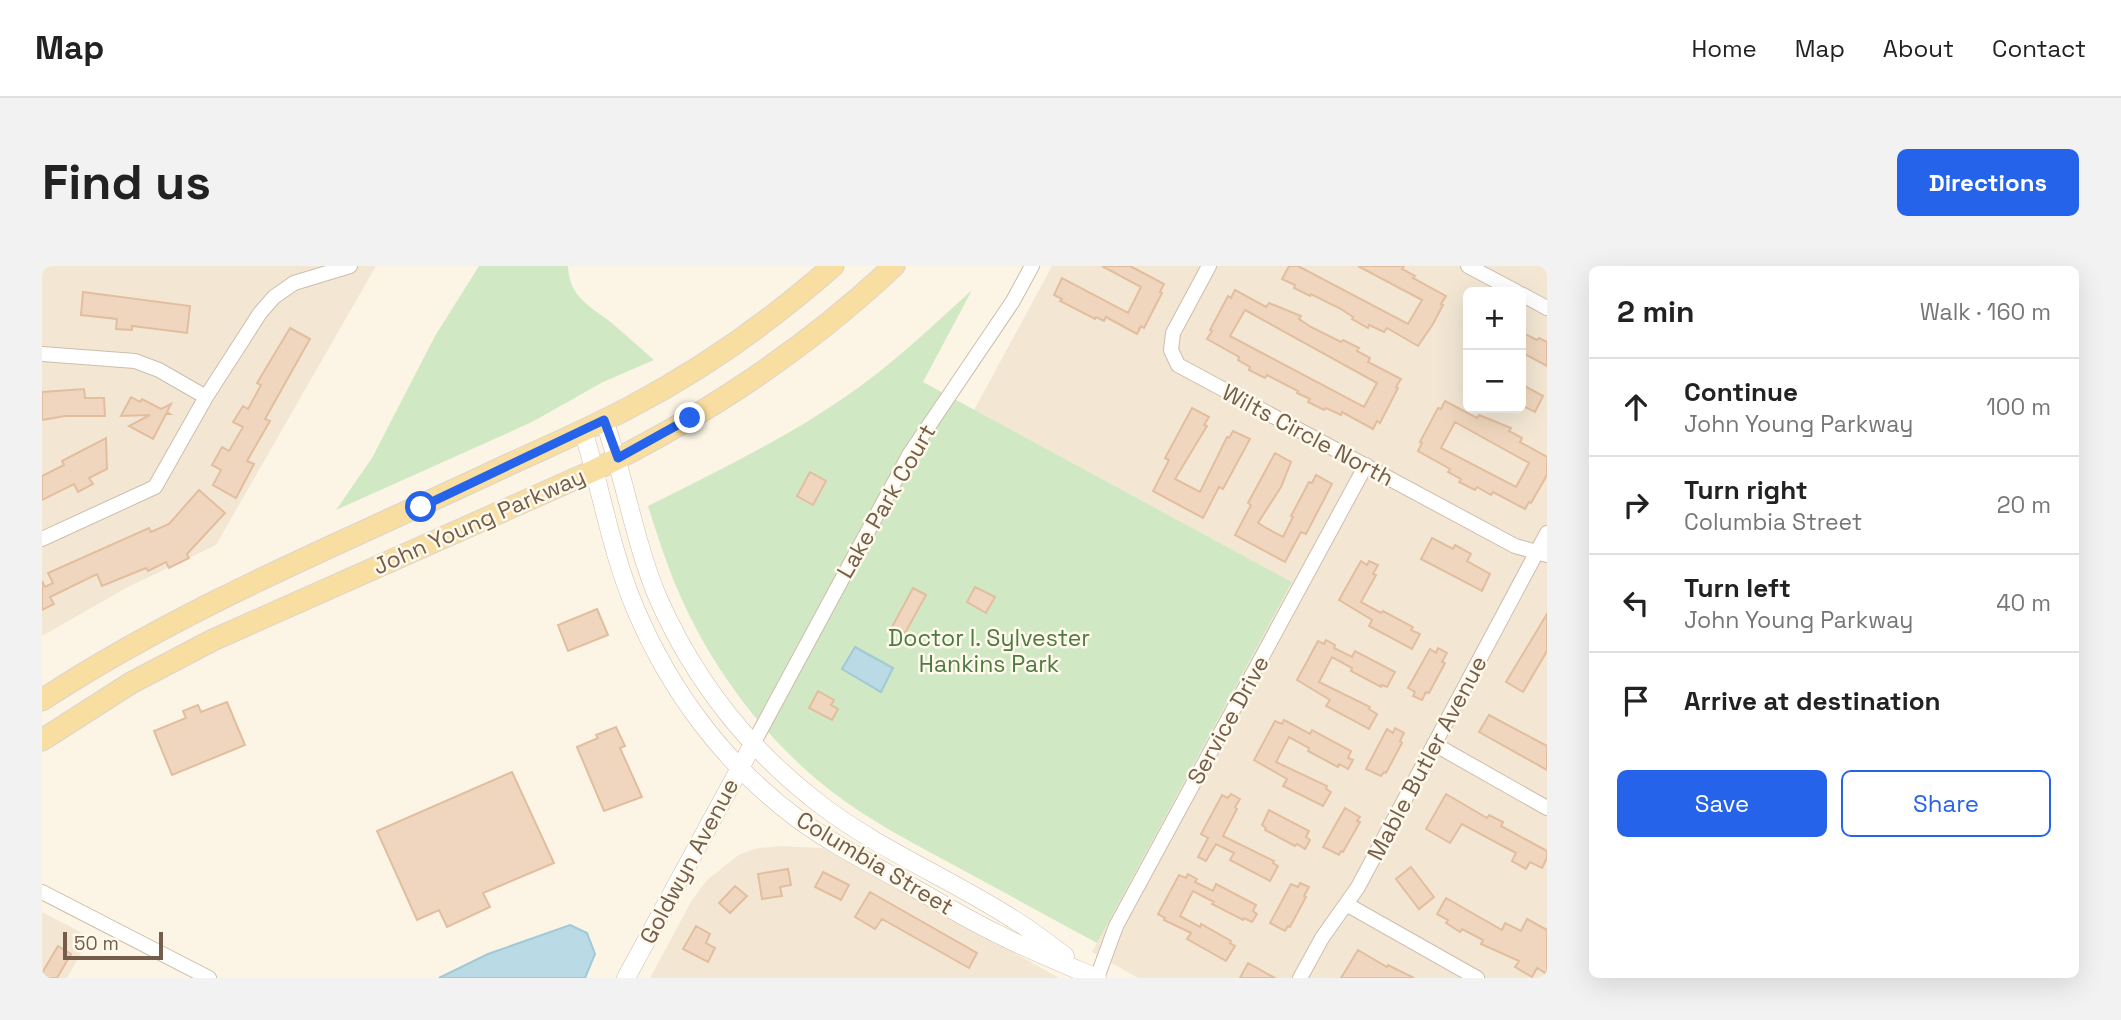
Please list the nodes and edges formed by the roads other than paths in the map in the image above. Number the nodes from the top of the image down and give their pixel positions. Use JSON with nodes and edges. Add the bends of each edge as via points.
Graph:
{"nodes":[{"id":1,"x":350,"y":266,"type":"edge"},
{"id":2,"x":834,"y":266,"type":"edge"},
{"id":3,"x":894,"y":266,"type":"edge"},
{"id":4,"x":1032,"y":266,"type":"edge"},
{"id":5,"x":1209,"y":266,"type":"edge"},
{"id":6,"x":1468,"y":266,"type":"edge"},
{"id":7,"x":1508,"y":287,"type":"edge"},
{"id":8,"x":1526,"y":297,"type":"edge"},
{"id":9,"x":1547,"y":308,"type":"edge"},
{"id":10,"x":42,"y":354,"type":"edge"},
{"id":11,"x":206,"y":397,"type":"junction"},
{"id":12,"x":604,"y":420,"type":"junction"},
{"id":13,"x":583,"y":430,"type":"junction"},
{"id":14,"x":618,"y":458,"type":"junction"},
{"id":15,"x":1366,"y":465,"type":"junction"},
{"id":16,"x":595,"y":470,"type":"junction"},
{"id":17,"x":1547,"y":533,"type":"edge"},
{"id":18,"x":42,"y":539,"type":"edge"},
{"id":19,"x":1542,"y":553,"type":"edge"},
{"id":20,"x":42,"y":700,"type":"edge"},
{"id":21,"x":42,"y":740,"type":"edge"},
{"id":22,"x":753,"y":744,"type":"junction"},
{"id":23,"x":1434,"y":744,"type":"junction"},
{"id":24,"x":739,"y":768,"type":"junction"},
{"id":25,"x":1547,"y":808,"type":"edge"},
{"id":26,"x":42,"y":892,"type":"edge"},
{"id":27,"x":1346,"y":904,"type":"junction"},
{"id":28,"x":209,"y":978,"type":"edge"},
{"id":29,"x":626,"y":978,"type":"edge"},
{"id":30,"x":1097,"y":978,"type":"edge"},
{"id":31,"x":1300,"y":978,"type":"edge"},
{"id":32,"x":1477,"y":978,"type":"edge"}],
"edges":[{"from":1,"to":11,"type":"street","via":[[294,283],[274,297]]},
{"from":2,"to":12,"type":"main road","name":"John Young Parkway","via":[[715,356]]},
{"from":3,"to":14,"type":"main road","name":"John Young Parkway","via":[[805,342],[690,418]]},
{"from":4,"to":22,"type":"street","name":"Lake Park Court","via":[[909,455]]},
{"from":5,"to":15,"type":"street","name":"Wilts Circle North","via":[[1173,333],[1171,350],[1178,365]]},
{"from":6,"to":7,"type":"street"},
{"from":8,"to":9,"type":"street"},
{"from":10,"to":11,"type":"street","via":[[135,361]]},
{"from":11,"to":18,"type":"street","via":[[155,488]]},
{"from":12,"to":13,"type":"main road","name":"John Young Parkway"},
{"from":12,"to":14,"type":"street","name":"Columbia Street"},
{"from":13,"to":16,"type":"street","name":"Columbia Street"},
{"from":13,"to":20,"type":"main road","name":"John Young Parkway","via":[[198,609]]},
{"from":14,"to":16,"type":"main road","name":"John Young Parkway"},
{"from":14,"to":22,"type":"street","name":"Columbia Street","via":[[645,559],[668,620],[700,675]]},
{"from":15,"to":19,"type":"street","name":"Wilts Circle North","via":[[1515,546]]},
{"from":15,"to":30,"type":"street","name":"Service Drive","via":[[1116,926]]},
{"from":16,"to":21,"type":"main road","name":"John Young Parkway","via":[[213,640],[131,683]]},
{"from":16,"to":24,"type":"street","name":"Columbia Street","via":[[622,576],[650,642],[692,712]]},
{"from":17,"to":19,"type":"street","name":"Mable Butler Avenue"},
{"from":19,"to":23,"type":"street","name":"Mable Butler Avenue"},
{"from":22,"to":24,"type":"street","name":"Goldwyn Avenue"},
{"from":22,"to":30,"type":"street","name":"Columbia Street","via":[[796,785],[844,821],[1013,919]]},
{"from":23,"to":25,"type":"street"},
{"from":23,"to":27,"type":"street","name":"Mable Butler Avenue"},
{"from":24,"to":29,"type":"street","name":"Goldwyn Avenue"},
{"from":24,"to":30,"type":"street","name":"Columbia Street","via":[[797,818],[843,848],[999,935]]},
{"from":26,"to":28,"type":"street"},
{"from":27,"to":31,"type":"street","name":"Mable Butler Avenue"},
{"from":27,"to":32,"type":"street"}]}
